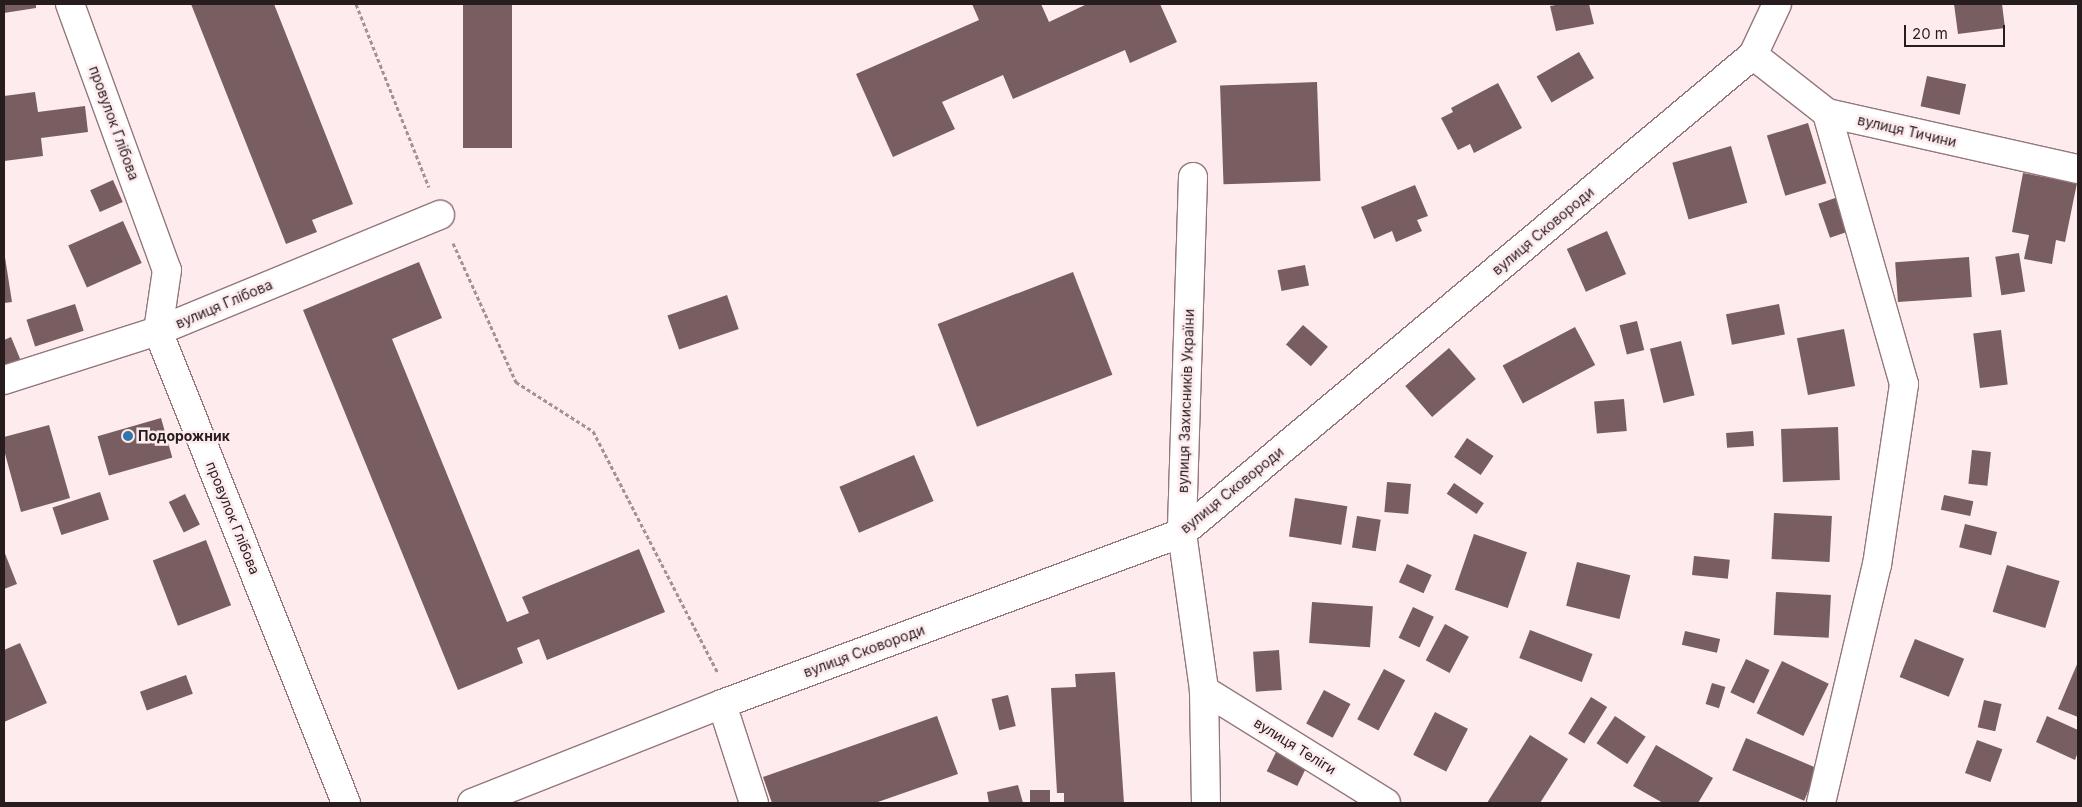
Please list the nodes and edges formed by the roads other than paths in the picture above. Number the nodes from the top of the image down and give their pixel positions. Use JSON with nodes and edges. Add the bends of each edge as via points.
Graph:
{"nodes":[{"id":1,"x":70,"y":4,"type":"edge"},
{"id":2,"x":1777,"y":4,"type":"edge"},
{"id":3,"x":1753,"y":55,"type":"junction"},
{"id":4,"x":1827,"y":113,"type":"junction"},
{"id":5,"x":2078,"y":169,"type":"edge"},
{"id":6,"x":1193,"y":177,"type":"dead end"},
{"id":7,"x":440,"y":215,"type":"road end"},
{"id":8,"x":158,"y":332,"type":"junction"},
{"id":9,"x":4,"y":380,"type":"edge"},
{"id":10,"x":1182,"y":533,"type":"junction"},
{"id":11,"x":1204,"y":690,"type":"junction"},
{"id":12,"x":726,"y":702,"type":"junction"},
{"id":13,"x":346,"y":803,"type":"edge"},
{"id":14,"x":472,"y":803,"type":"edge"},
{"id":15,"x":754,"y":803,"type":"edge"},
{"id":16,"x":1206,"y":803,"type":"edge"},
{"id":17,"x":1386,"y":803,"type":"edge"},
{"id":18,"x":1821,"y":803,"type":"edge"}],
"edges":[{"from":1,"to":8,"type":"street","name":"провулок Глібова","via":[[168,270]]},
{"from":2,"to":3,"type":"street","name":"вулиця Сковороди"},
{"from":3,"to":4,"type":"street","name":"вулиця Тичини"},
{"from":3,"to":10,"type":"street","name":"вулиця Сковороди"},
{"from":4,"to":5,"type":"street","name":"вулиця Тичини"},
{"from":4,"to":18,"type":"street","via":[[1904,384],[1878,565]]},
{"from":6,"to":10,"type":"street","name":"вулиця Захисників України"},
{"from":7,"to":8,"type":"street","name":"вулиця Глібова"},
{"from":8,"to":9,"type":"street","name":"вулиця Глібова"},
{"from":8,"to":13,"type":"street","name":"провулок Глібова"},
{"from":10,"to":11,"type":"street","name":"вулиця Захисників України"},
{"from":10,"to":12,"type":"street","name":"вулиця Сковороди"},
{"from":11,"to":16,"type":"street","name":"вулиця Захисників України"},
{"from":11,"to":17,"type":"street","name":"вулиця Теліги"},
{"from":12,"to":14,"type":"street","name":"вулиця Сковороди"},
{"from":12,"to":15,"type":"street"}]}
